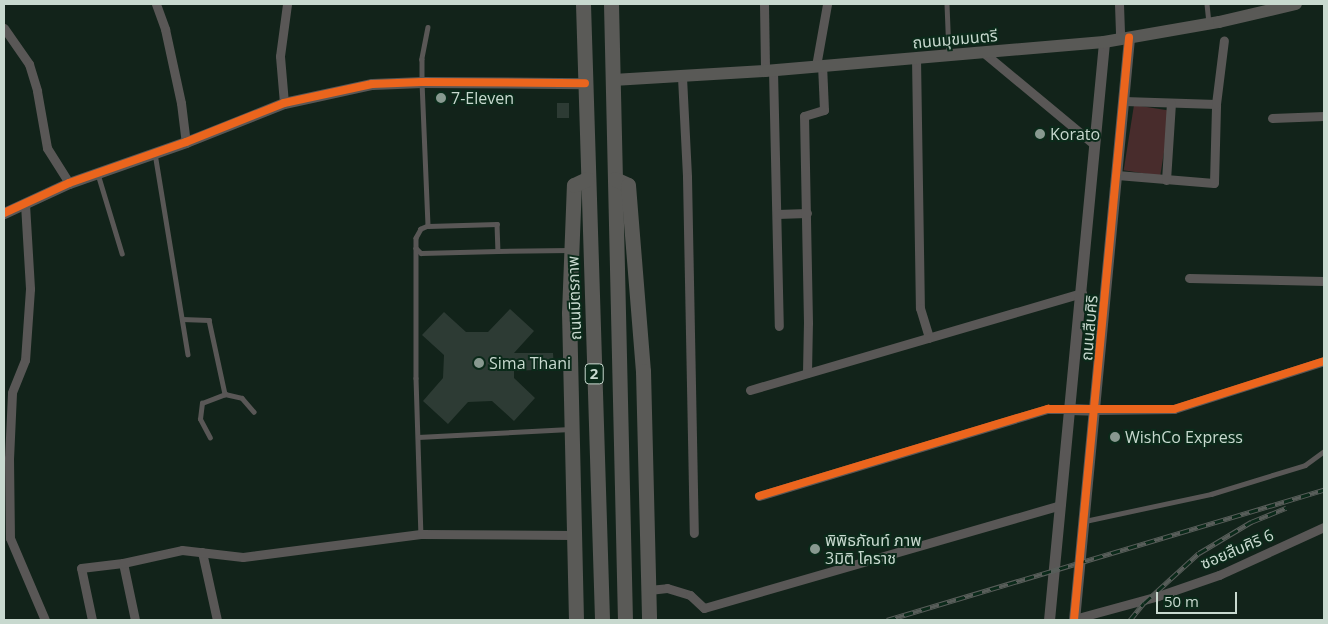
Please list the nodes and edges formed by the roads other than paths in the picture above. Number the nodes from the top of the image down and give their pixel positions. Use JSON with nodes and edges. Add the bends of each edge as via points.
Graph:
{"nodes":[{"id":1,"x":156,"y":4,"type":"edge"},
{"id":2,"x":288,"y":4,"type":"edge"},
{"id":3,"x":582,"y":4,"type":"edge"},
{"id":4,"x":611,"y":4,"type":"edge"},
{"id":5,"x":764,"y":4,"type":"edge"},
{"id":6,"x":827,"y":4,"type":"edge"},
{"id":7,"x":946,"y":4,"type":"edge"},
{"id":8,"x":1119,"y":4,"type":"edge"},
{"id":9,"x":1207,"y":4,"type":"edge"},
{"id":10,"x":1296,"y":4,"type":"edge"},
{"id":11,"x":1209,"y":24,"type":"junction"},
{"id":12,"x":428,"y":27,"type":"dead end"},
{"id":13,"x":4,"y":28,"type":"edge"},
{"id":14,"x":1125,"y":39,"type":"junction"},
{"id":15,"x":1224,"y":40,"type":"dead end"},
{"id":16,"x":1104,"y":42,"type":"junction"},
{"id":17,"x":984,"y":53,"type":"junction"},
{"id":18,"x":949,"y":56,"type":"junction"},
{"id":19,"x":916,"y":58,"type":"junction"},
{"id":20,"x":819,"y":66,"type":"junction"},
{"id":21,"x":769,"y":71,"type":"junction"},
{"id":22,"x":682,"y":77,"type":"junction"},
{"id":23,"x":613,"y":80,"type":"junction"},
{"id":24,"x":422,"y":82,"type":"junction"},
{"id":25,"x":585,"y":83,"type":"junction"},
{"id":26,"x":1124,"y":101,"type":"junction"},
{"id":27,"x":284,"y":103,"type":"junction"},
{"id":28,"x":1171,"y":103,"type":"junction"},
{"id":29,"x":1216,"y":104,"type":"junction"},
{"id":30,"x":1324,"y":116,"type":"edge"},
{"id":31,"x":1272,"y":118,"type":"dead end"},
{"id":32,"x":186,"y":142,"type":"junction"},
{"id":33,"x":1095,"y":145,"type":"junction"},
{"id":34,"x":155,"y":152,"type":"junction"},
{"id":35,"x":98,"y":172,"type":"junction"},
{"id":36,"x":1117,"y":175,"type":"junction"},
{"id":37,"x":587,"y":179,"type":"junction"},
{"id":38,"x":616,"y":179,"type":"junction"},
{"id":39,"x":1166,"y":180,"type":"junction"},
{"id":40,"x":69,"y":183,"type":"junction"},
{"id":41,"x":24,"y":204,"type":"junction"},
{"id":42,"x":4,"y":213,"type":"edge"},
{"id":43,"x":807,"y":213,"type":"junction"},
{"id":44,"x":777,"y":214,"type":"junction"},
{"id":45,"x":428,"y":226,"type":"junction"},
{"id":46,"x":416,"y":248,"type":"junction"},
{"id":47,"x":571,"y":250,"type":"junction"},
{"id":48,"x":498,"y":251,"type":"junction"},
{"id":49,"x":122,"y":253,"type":"dead end"},
{"id":50,"x":1189,"y":278,"type":"dead end"},
{"id":51,"x":1324,"y":281,"type":"edge"},
{"id":52,"x":1082,"y":293,"type":"junction"},
{"id":53,"x":182,"y":319,"type":"junction"},
{"id":54,"x":779,"y":326,"type":"dead end"},
{"id":55,"x":930,"y":338,"type":"junction"},
{"id":56,"x":188,"y":354,"type":"dead end"},
{"id":57,"x":1324,"y":361,"type":"edge"},
{"id":58,"x":807,"y":373,"type":"junction"},
{"id":59,"x":750,"y":390,"type":"dead end"},
{"id":60,"x":225,"y":394,"type":"junction"},
{"id":61,"x":1070,"y":408,"type":"junction"},
{"id":62,"x":1095,"y":410,"type":"junction"},
{"id":63,"x":254,"y":412,"type":"dead end"},
{"id":64,"x":571,"y":429,"type":"junction"},
{"id":65,"x":418,"y":437,"type":"junction"},
{"id":66,"x":210,"y":438,"type":"dead end"},
{"id":67,"x":1324,"y":451,"type":"edge"},
{"id":68,"x":759,"y":496,"type":"dead end"},
{"id":69,"x":1060,"y":505,"type":"junction"},
{"id":70,"x":1084,"y":521,"type":"junction"},
{"id":71,"x":1324,"y":528,"type":"edge"},
{"id":72,"x":694,"y":533,"type":"dead end"},
{"id":73,"x":421,"y":534,"type":"junction"},
{"id":74,"x":574,"y":535,"type":"junction"},
{"id":75,"x":202,"y":552,"type":"junction"},
{"id":76,"x":123,"y":563,"type":"junction"},
{"id":77,"x":648,"y":590,"type":"junction"},
{"id":78,"x":45,"y":620,"type":"edge"},
{"id":79,"x":92,"y":620,"type":"edge"},
{"id":80,"x":135,"y":620,"type":"edge"},
{"id":81,"x":217,"y":620,"type":"edge"},
{"id":82,"x":576,"y":620,"type":"edge"},
{"id":83,"x":602,"y":620,"type":"edge"},
{"id":84,"x":625,"y":620,"type":"edge"},
{"id":85,"x":649,"y":620,"type":"edge"},
{"id":86,"x":1049,"y":620,"type":"edge"},
{"id":87,"x":1072,"y":620,"type":"edge"}],
"edges":[{"from":1,"to":32,"type":"street","via":[[165,29]]},
{"from":2,"to":27,"type":"street","via":[[280,56]]},
{"from":3,"to":25,"type":"highway","name":"ถนนมิตรภาพ","number":"2"},
{"from":4,"to":23,"type":"highway","number":"2"},
{"from":5,"to":21,"type":"street"},
{"from":6,"to":20,"type":"street"},
{"from":7,"to":18,"type":"lane"},
{"from":8,"to":14,"type":"street"},
{"from":9,"to":11,"type":"lane"},
{"from":10,"to":11,"type":"main road","name":"ถนนมุขมนตรี"},
{"from":11,"to":14,"type":"main road","name":"ถนนมุขมนตรี"},
{"from":12,"to":24,"type":"lane"},
{"from":13,"to":40,"type":"street","via":[[29,64],[47,148]]},
{"from":14,"to":16,"type":"main road","name":"ถนนมุขมนตรี"},
{"from":14,"to":26,"type":"street","name":"ถนนสืบศิริ"},
{"from":15,"to":29,"type":"street"},
{"from":16,"to":17,"type":"main road","name":"ถนนมุขมนตรี"},
{"from":16,"to":33,"type":"street","name":"ถนนสืบศิริ"},
{"from":17,"to":18,"type":"main road","name":"ถนนมุขมนตรี"},
{"from":17,"to":33,"type":"street"},
{"from":18,"to":19,"type":"main road","name":"ถนนมุขมนตรี"},
{"from":19,"to":20,"type":"main road","name":"ถนนมุขมนตรี"},
{"from":19,"to":55,"type":"street","via":[[920,308]]},
{"from":20,"to":21,"type":"main road","name":"ถนนมุขมนตรี"},
{"from":20,"to":43,"type":"street","via":[[824,110],[804,116]]},
{"from":21,"to":22,"type":"main road","name":"ถนนมุขมนตรี"},
{"from":21,"to":44,"type":"street"},
{"from":22,"to":23,"type":"main road","name":"ถนนมุขมนตรี"},
{"from":22,"to":72,"type":"street"},
{"from":23,"to":38,"type":"highway","number":"2"},
{"from":24,"to":25,"type":"street"},
{"from":24,"to":27,"type":"street","via":[[372,84]]},
{"from":24,"to":45,"type":"lane"},
{"from":25,"to":37,"type":"highway","name":"ถนนมิตรภาพ","number":"2"},
{"from":26,"to":28,"type":"street"},
{"from":26,"to":36,"type":"street","name":"ถนนสืบศิริ"},
{"from":27,"to":32,"type":"street"},
{"from":28,"to":29,"type":"street"},
{"from":28,"to":39,"type":"street"},
{"from":29,"to":39,"type":"street","via":[[1214,183]]},
{"from":30,"to":31,"type":"street"},
{"from":32,"to":34,"type":"street"},
{"from":33,"to":52,"type":"street","name":"ถนนสืบศิริ"},
{"from":34,"to":35,"type":"street"},
{"from":34,"to":53,"type":"lane"},
{"from":35,"to":40,"type":"street"},
{"from":35,"to":49,"type":"lane"},
{"from":36,"to":39,"type":"street"},
{"from":36,"to":62,"type":"street","name":"ถนนสืบศิริ"},
{"from":37,"to":47,"type":"highway","via":[[574,185]]},
{"from":37,"to":83,"type":"highway","name":"ถนนมิตรภาพ","number":"2"},
{"from":38,"to":77,"type":"highway","via":[[628,185],[643,371]]},
{"from":38,"to":84,"type":"highway","number":"2"},
{"from":40,"to":41,"type":"street"},
{"from":41,"to":42,"type":"street"},
{"from":41,"to":78,"type":"street","via":[[30,289],[25,360],[12,393],[10,538]]},
{"from":43,"to":44,"type":"street"},
{"from":43,"to":58,"type":"street"},
{"from":44,"to":54,"type":"street"},
{"from":45,"to":46,"type":"lane","via":[[420,229]]},
{"from":45,"to":48,"type":"lane","via":[[497,224]]},
{"from":46,"to":48,"type":"lane","via":[[421,253]]},
{"from":46,"to":65,"type":"lane"},
{"from":47,"to":48,"type":"lane"},
{"from":47,"to":64,"type":"highway"},
{"from":50,"to":51,"type":"street"},
{"from":52,"to":55,"type":"street"},
{"from":52,"to":61,"type":"street","name":"ถนนสืบศิริ"},
{"from":53,"to":56,"type":"lane"},
{"from":53,"to":60,"type":"lane","via":[[210,320]]},
{"from":55,"to":58,"type":"street"},
{"from":57,"to":62,"type":"street","via":[[1174,409]]},
{"from":58,"to":59,"type":"street"},
{"from":60,"to":63,"type":"lane","via":[[242,398]]},
{"from":60,"to":66,"type":"lane","via":[[202,403],[200,419]]},
{"from":61,"to":62,"type":"street"},
{"from":61,"to":68,"type":"street","via":[[1048,409]]},
{"from":61,"to":69,"type":"street","name":"ถนนสืบศิริ"},
{"from":62,"to":70,"type":"street","name":"ถนนสืบศิริ"},
{"from":64,"to":65,"type":"lane"},
{"from":64,"to":74,"type":"highway"},
{"from":65,"to":73,"type":"lane"},
{"from":67,"to":70,"type":"lane","via":[[1305,465],[1212,494]]},
{"from":69,"to":77,"type":"street","via":[[704,608],[690,595],[667,588]]},
{"from":69,"to":86,"type":"street","name":"ถนนสืบศิริ"},
{"from":70,"to":87,"type":"street","name":"ถนนสืบศิริ"},
{"from":71,"to":87,"type":"street","name":"ซอยสืบศิริ 6","via":[[1219,575]]},
{"from":73,"to":74,"type":"street"},
{"from":73,"to":75,"type":"street","via":[[243,557]]},
{"from":74,"to":82,"type":"highway"},
{"from":75,"to":76,"type":"street","via":[[182,550]]},
{"from":75,"to":81,"type":"street"},
{"from":76,"to":79,"type":"street","via":[[80,568]]},
{"from":76,"to":80,"type":"street"},
{"from":77,"to":85,"type":"highway"}]}
